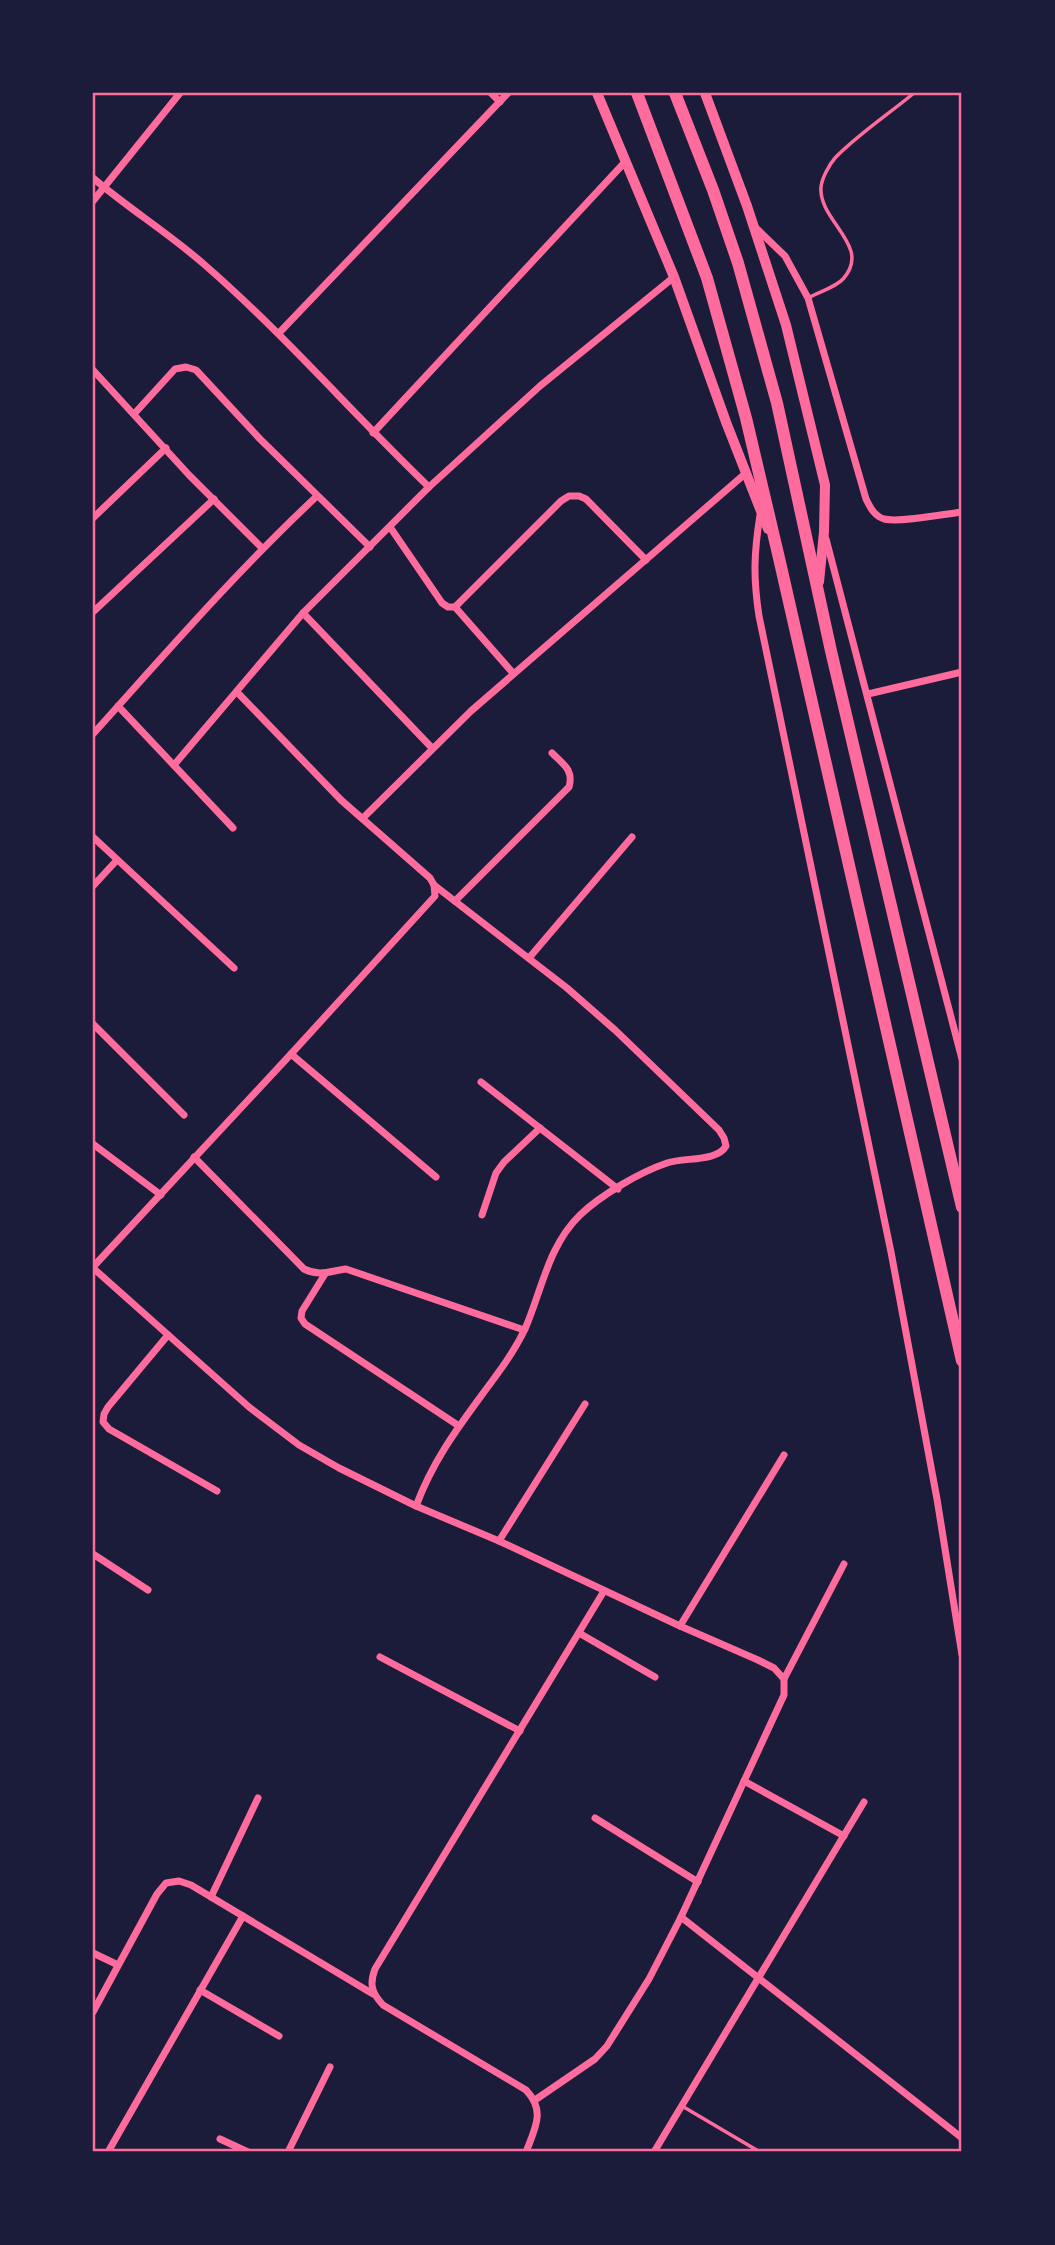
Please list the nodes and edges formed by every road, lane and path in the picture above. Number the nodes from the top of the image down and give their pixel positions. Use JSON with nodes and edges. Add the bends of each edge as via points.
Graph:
{"nodes":[{"id":1,"x":180,"y":93,"type":"edge"},
{"id":2,"x":491,"y":93,"type":"edge"},
{"id":3,"x":508,"y":93,"type":"edge"},
{"id":4,"x":597,"y":93,"type":"edge"},
{"id":5,"x":637,"y":93,"type":"edge"},
{"id":6,"x":675,"y":93,"type":"edge"},
{"id":7,"x":705,"y":93,"type":"edge"},
{"id":8,"x":914,"y":93,"type":"edge"},
{"id":9,"x":500,"y":102,"type":"junction"},
{"id":10,"x":625,"y":162,"type":"junction"},
{"id":11,"x":93,"y":178,"type":"edge"},
{"id":12,"x":105,"y":188,"type":"junction"},
{"id":13,"x":93,"y":201,"type":"edge"},
{"id":14,"x":754,"y":226,"type":"junction"},
{"id":15,"x":674,"y":277,"type":"junction"},
{"id":16,"x":808,"y":298,"type":"junction"},
{"id":17,"x":279,"y":333,"type":"junction"},
{"id":18,"x":93,"y":370,"type":"edge"},
{"id":19,"x":135,"y":413,"type":"junction"},
{"id":20,"x":373,"y":433,"type":"junction"},
{"id":21,"x":166,"y":448,"type":"junction"},
{"id":22,"x":746,"y":473,"type":"junction"},
{"id":23,"x":429,"y":487,"type":"junction"},
{"id":24,"x":317,"y":496,"type":"junction"},
{"id":25,"x":214,"y":499,"type":"junction"},
{"id":26,"x":761,"y":511,"type":"junction"},
{"id":27,"x":962,"y":512,"type":"edge"},
{"id":28,"x":93,"y":518,"type":"edge"},
{"id":29,"x":390,"y":527,"type":"junction"},
{"id":30,"x":824,"y":532,"type":"junction"},
{"id":31,"x":370,"y":547,"type":"junction"},
{"id":32,"x":262,"y":548,"type":"junction"},
{"id":33,"x":779,"y":558,"type":"junction"},
{"id":34,"x":646,"y":561,"type":"junction"},
{"id":35,"x":818,"y":590,"type":"junction"},
{"id":36,"x":455,"y":607,"type":"junction"},
{"id":37,"x":93,"y":612,"type":"edge"},
{"id":38,"x":303,"y":613,"type":"junction"},
{"id":39,"x":962,"y":672,"type":"edge"},
{"id":40,"x":513,"y":673,"type":"junction"},
{"id":41,"x":237,"y":692,"type":"junction"},
{"id":42,"x":868,"y":694,"type":"junction"},
{"id":43,"x":118,"y":706,"type":"junction"},
{"id":44,"x":93,"y":734,"type":"edge"},
{"id":45,"x":432,"y":748,"type":"junction"},
{"id":46,"x":552,"y":753,"type":"dead end"},
{"id":47,"x":174,"y":765,"type":"junction"},
{"id":48,"x":363,"y":818,"type":"junction"},
{"id":49,"x":233,"y":828,"type":"dead end"},
{"id":50,"x":93,"y":837,"type":"edge"},
{"id":51,"x":632,"y":837,"type":"dead end"},
{"id":52,"x":117,"y":860,"type":"junction"},
{"id":53,"x":93,"y":886,"type":"edge"},
{"id":54,"x":435,"y":886,"type":"junction"},
{"id":55,"x":455,"y":901,"type":"junction"},
{"id":56,"x":529,"y":958,"type":"junction"},
{"id":57,"x":234,"y":968,"type":"dead end"},
{"id":58,"x":93,"y":1024,"type":"edge"},
{"id":59,"x":291,"y":1054,"type":"junction"},
{"id":60,"x":962,"y":1059,"type":"edge"},
{"id":61,"x":481,"y":1082,"type":"dead end"},
{"id":62,"x":184,"y":1115,"type":"dead end"},
{"id":63,"x":540,"y":1128,"type":"junction"},
{"id":64,"x":93,"y":1144,"type":"edge"},
{"id":65,"x":194,"y":1157,"type":"junction"},
{"id":66,"x":436,"y":1177,"type":"dead end"},
{"id":67,"x":618,"y":1189,"type":"junction"},
{"id":68,"x":160,"y":1195,"type":"junction"},
{"id":69,"x":962,"y":1208,"type":"edge"},
{"id":70,"x":482,"y":1216,"type":"dead end"},
{"id":71,"x":93,"y":1267,"type":"edge"},
{"id":72,"x":325,"y":1274,"type":"junction"},
{"id":73,"x":524,"y":1330,"type":"junction"},
{"id":74,"x":168,"y":1335,"type":"junction"},
{"id":75,"x":962,"y":1361,"type":"edge"},
{"id":76,"x":585,"y":1404,"type":"dead end"},
{"id":77,"x":459,"y":1426,"type":"junction"},
{"id":78,"x":784,"y":1455,"type":"dead end"},
{"id":79,"x":217,"y":1491,"type":"dead end"},
{"id":80,"x":416,"y":1506,"type":"junction"},
{"id":81,"x":499,"y":1541,"type":"junction"},
{"id":82,"x":93,"y":1554,"type":"edge"},
{"id":83,"x":844,"y":1564,"type":"dead end"},
{"id":84,"x":148,"y":1590,"type":"dead end"},
{"id":85,"x":604,"y":1591,"type":"junction"},
{"id":86,"x":680,"y":1626,"type":"junction"},
{"id":87,"x":579,"y":1633,"type":"junction"},
{"id":88,"x":962,"y":1655,"type":"edge"},
{"id":89,"x":380,"y":1657,"type":"dead end"},
{"id":90,"x":655,"y":1678,"type":"dead end"},
{"id":91,"x":784,"y":1679,"type":"junction"},
{"id":92,"x":520,"y":1731,"type":"junction"},
{"id":93,"x":744,"y":1781,"type":"junction"},
{"id":94,"x":258,"y":1798,"type":"dead end"},
{"id":95,"x":864,"y":1802,"type":"dead end"},
{"id":96,"x":594,"y":1818,"type":"dead end"},
{"id":97,"x":844,"y":1836,"type":"junction"},
{"id":98,"x":698,"y":1882,"type":"junction"},
{"id":99,"x":211,"y":1897,"type":"junction"},
{"id":100,"x":243,"y":1916,"type":"junction"},
{"id":101,"x":681,"y":1917,"type":"junction"},
{"id":102,"x":93,"y":1953,"type":"edge"},
{"id":103,"x":118,"y":1965,"type":"junction"},
{"id":104,"x":760,"y":1978,"type":"junction"},
{"id":105,"x":200,"y":1990,"type":"junction"},
{"id":106,"x":373,"y":1994,"type":"junction"},
{"id":107,"x":93,"y":2012,"type":"edge"},
{"id":108,"x":279,"y":2036,"type":"dead end"},
{"id":109,"x":330,"y":2067,"type":"dead end"},
{"id":110,"x":535,"y":2100,"type":"junction"},
{"id":111,"x":682,"y":2106,"type":"junction"},
{"id":112,"x":962,"y":2138,"type":"edge"},
{"id":113,"x":220,"y":2139,"type":"dead end"},
{"id":114,"x":108,"y":2152,"type":"edge"},
{"id":115,"x":248,"y":2152,"type":"edge"},
{"id":116,"x":288,"y":2152,"type":"edge"},
{"id":117,"x":526,"y":2152,"type":"edge"},
{"id":118,"x":654,"y":2152,"type":"edge"},
{"id":119,"x":760,"y":2152,"type":"edge"}],
"edges":[{"from":1,"to":12,"type":"street"},
{"from":2,"to":9,"type":"street"},
{"from":3,"to":9,"type":"street"},
{"from":4,"to":10,"type":"main road"},
{"from":5,"to":33,"type":"highway","via":[[707,278]]},
{"from":6,"to":35,"type":"highway","via":[[738,263],[777,402]]},
{"from":7,"to":14,"type":"main road"},
{"from":8,"to":16,"type":"lane","via":[[834,160],[825,176],[821,189],[825,206],[852,248],[852,265],[842,281]]},
{"from":9,"to":17,"type":"street"},
{"from":10,"to":15,"type":"main road"},
{"from":10,"to":20,"type":"street"},
{"from":11,"to":12,"type":"street"},
{"from":12,"to":13,"type":"street"},
{"from":12,"to":17,"type":"street","via":[[169,234]]},
{"from":14,"to":16,"type":"street","via":[[785,256]]},
{"from":14,"to":30,"type":"main road","via":[[786,325],[825,485]]},
{"from":15,"to":22,"type":"main road"},
{"from":15,"to":23,"type":"street","via":[[540,386]]},
{"from":16,"to":27,"type":"street","via":[[873,512],[884,519],[898,519]]},
{"from":17,"to":20,"type":"street"},
{"from":18,"to":19,"type":"street"},
{"from":19,"to":21,"type":"street"},
{"from":19,"to":24,"type":"street","via":[[175,369],[196,370]]},
{"from":20,"to":23,"type":"street"},
{"from":21,"to":25,"type":"street"},
{"from":21,"to":28,"type":"street"},
{"from":22,"to":26,"type":"main road"},
{"from":22,"to":34,"type":"street"},
{"from":23,"to":29,"type":"street"},
{"from":24,"to":31,"type":"street"},
{"from":24,"to":32,"type":"street"},
{"from":25,"to":32,"type":"street"},
{"from":25,"to":37,"type":"street"},
{"from":26,"to":33,"type":"main road"},
{"from":26,"to":88,"type":"street","via":[[754,557],[759,616],[891,1252]]},
{"from":29,"to":31,"type":"street"},
{"from":29,"to":36,"type":"street","via":[[442,603]]},
{"from":30,"to":35,"type":"main road"},
{"from":30,"to":42,"type":"street"},
{"from":31,"to":38,"type":"street"},
{"from":32,"to":43,"type":"street"},
{"from":33,"to":75,"type":"highway"},
{"from":34,"to":36,"type":"street","via":[[586,499],[569,496]]},
{"from":34,"to":40,"type":"street"},
{"from":35,"to":69,"type":"highway"},
{"from":36,"to":40,"type":"street"},
{"from":38,"to":41,"type":"street"},
{"from":38,"to":45,"type":"street"},
{"from":39,"to":42,"type":"street"},
{"from":40,"to":45,"type":"street"},
{"from":41,"to":47,"type":"street"},
{"from":41,"to":48,"type":"street"},
{"from":42,"to":60,"type":"street"},
{"from":43,"to":44,"type":"street"},
{"from":43,"to":47,"type":"street"},
{"from":45,"to":48,"type":"street"},
{"from":46,"to":55,"type":"street","via":[[570,771],[569,787]]},
{"from":47,"to":49,"type":"street"},
{"from":48,"to":54,"type":"street"},
{"from":50,"to":52,"type":"street"},
{"from":51,"to":56,"type":"street"},
{"from":52,"to":53,"type":"street"},
{"from":52,"to":57,"type":"street"},
{"from":54,"to":55,"type":"street"},
{"from":54,"to":59,"type":"street","via":[[431,902]]},
{"from":55,"to":56,"type":"street"},
{"from":56,"to":67,"type":"street","via":[[615,1030],[724,1138],[722,1152],[667,1163]]},
{"from":58,"to":62,"type":"street"},
{"from":59,"to":65,"type":"street"},
{"from":59,"to":66,"type":"street"},
{"from":61,"to":63,"type":"street"},
{"from":63,"to":67,"type":"street"},
{"from":63,"to":70,"type":"street","via":[[496,1173]]},
{"from":64,"to":68,"type":"street"},
{"from":65,"to":68,"type":"street"},
{"from":65,"to":72,"type":"street","via":[[304,1269]]},
{"from":67,"to":73,"type":"street","via":[[581,1214],[558,1243]]},
{"from":68,"to":71,"type":"street"},
{"from":71,"to":74,"type":"street"},
{"from":72,"to":73,"type":"street","via":[[346,1269]]},
{"from":72,"to":77,"type":"street","via":[[302,1311],[305,1324]]},
{"from":73,"to":77,"type":"street"},
{"from":74,"to":79,"type":"street","via":[[108,1407],[103,1422]]},
{"from":74,"to":80,"type":"street","via":[[299,1445]]},
{"from":76,"to":81,"type":"street"},
{"from":77,"to":80,"type":"street","via":[[427,1476]]},
{"from":78,"to":86,"type":"street"},
{"from":80,"to":81,"type":"street"},
{"from":81,"to":85,"type":"street"},
{"from":82,"to":84,"type":"street"},
{"from":83,"to":91,"type":"street"},
{"from":85,"to":86,"type":"street"},
{"from":85,"to":87,"type":"street"},
{"from":86,"to":91,"type":"street","via":[[774,1668]]},
{"from":87,"to":90,"type":"street"},
{"from":87,"to":92,"type":"street"},
{"from":89,"to":92,"type":"street"},
{"from":91,"to":93,"type":"street","via":[[784,1695]]},
{"from":92,"to":106,"type":"street","via":[[375,1969]]},
{"from":93,"to":97,"type":"street"},
{"from":93,"to":98,"type":"street"},
{"from":94,"to":99,"type":"street"},
{"from":95,"to":97,"type":"street"},
{"from":96,"to":98,"type":"street"},
{"from":97,"to":104,"type":"street"},
{"from":98,"to":101,"type":"street"},
{"from":99,"to":100,"type":"street"},
{"from":99,"to":103,"type":"street","via":[[191,1885],[166,1883]]},
{"from":100,"to":105,"type":"street"},
{"from":100,"to":106,"type":"street"},
{"from":101,"to":104,"type":"street"},
{"from":101,"to":110,"type":"street","via":[[607,2046]]},
{"from":102,"to":103,"type":"street"},
{"from":103,"to":107,"type":"street"},
{"from":104,"to":111,"type":"street"},
{"from":104,"to":112,"type":"street"},
{"from":105,"to":108,"type":"street"},
{"from":105,"to":114,"type":"street"},
{"from":106,"to":110,"type":"street","via":[[383,2006],[526,2090]]},
{"from":109,"to":116,"type":"street"},
{"from":110,"to":117,"type":"street","via":[[538,2113]]},
{"from":111,"to":118,"type":"street"},
{"from":111,"to":119,"type":"lane"},
{"from":113,"to":115,"type":"street"}]}
